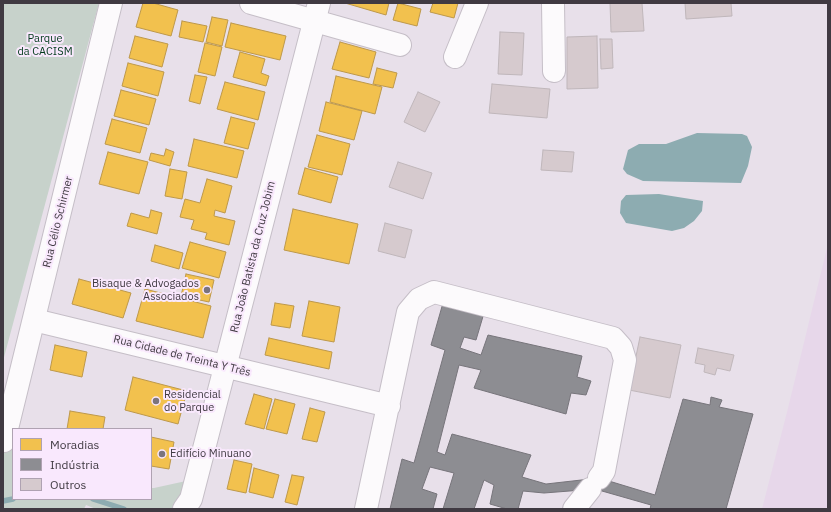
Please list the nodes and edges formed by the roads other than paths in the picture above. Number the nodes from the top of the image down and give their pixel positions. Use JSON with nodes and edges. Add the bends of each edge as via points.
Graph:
{"nodes":[{"id":1,"x":111,"y":3,"type":"edge"},
{"id":2,"x":251,"y":3,"type":"edge"},
{"id":3,"x":477,"y":3,"type":"edge"},
{"id":4,"x":553,"y":3,"type":"edge"},
{"id":5,"x":316,"y":12,"type":"edge"},
{"id":6,"x":400,"y":45,"type":"dead end"},
{"id":7,"x":454,"y":57,"type":"dead end"},
{"id":8,"x":554,"y":71,"type":"dead end"},
{"id":9,"x":34,"y":320,"type":"junction"},
{"id":10,"x":225,"y":366,"type":"junction"},
{"id":11,"x":389,"y":406,"type":"junction"},
{"id":12,"x":4,"y":441,"type":"edge"},
{"id":13,"x":184,"y":509,"type":"edge"},
{"id":14,"x":366,"y":509,"type":"edge"},
{"id":15,"x":574,"y":509,"type":"edge"}],
"edges":[{"from":1,"to":9,"type":"street","name":"Rua Célio Schirmer"},
{"from":2,"to":5,"type":"street"},
{"from":3,"to":7,"type":"street"},
{"from":4,"to":8,"type":"street"},
{"from":5,"to":6,"type":"street"},
{"from":5,"to":10,"type":"street","name":"Rua João Batista da Cruz Jobim"},
{"from":9,"to":10,"type":"street","name":"Rua Cidade de Treinta Y Três"},
{"from":9,"to":12,"type":"street","name":"Rua Célio Schirmer"},
{"from":10,"to":11,"type":"street","name":"Rua Cidade de Treinta Y Três"},
{"from":10,"to":13,"type":"street","name":"Rua João Batista da Cruz Jobim","via":[[191,499]]},
{"from":11,"to":14,"type":"street"},
{"from":11,"to":15,"type":"street","via":[[408,312],[419,299],[434,292],[613,338],[622,347],[625,360],[604,471]]}]}
